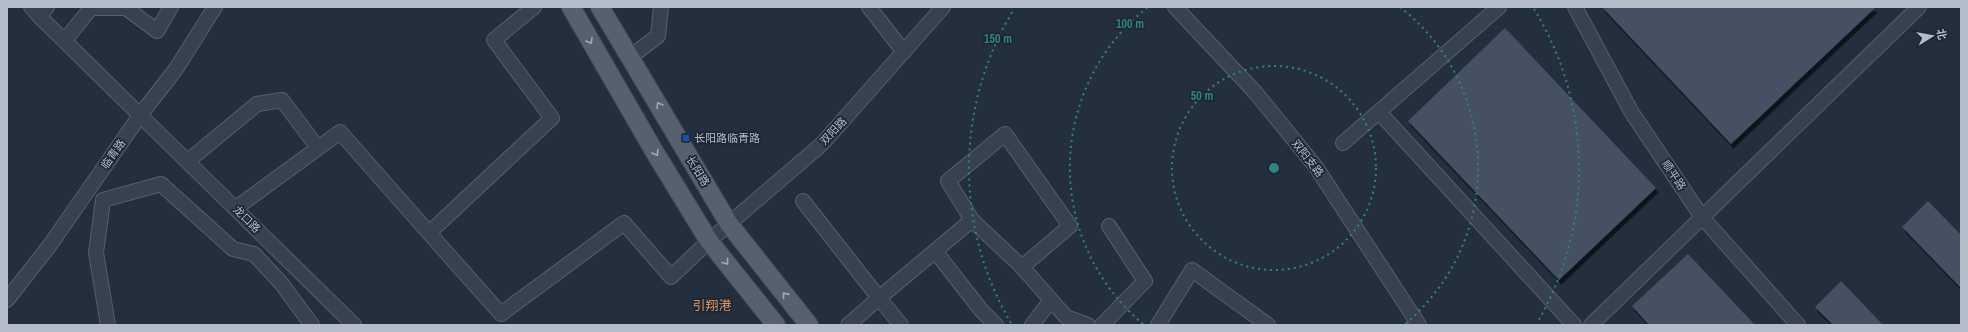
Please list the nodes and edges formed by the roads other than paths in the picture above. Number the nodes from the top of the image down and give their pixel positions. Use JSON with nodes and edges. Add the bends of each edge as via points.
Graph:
{"nodes":[{"id":1,"x":171,"y":7,"type":"edge"},
{"id":2,"x":215,"y":7,"type":"edge"},
{"id":3,"x":534,"y":7,"type":"edge"},
{"id":4,"x":571,"y":7,"type":"edge"},
{"id":5,"x":600,"y":7,"type":"edge"},
{"id":6,"x":661,"y":7,"type":"edge"},
{"id":7,"x":869,"y":7,"type":"edge"},
{"id":8,"x":943,"y":7,"type":"edge"},
{"id":9,"x":1175,"y":7,"type":"edge"},
{"id":10,"x":1499,"y":7,"type":"edge"},
{"id":11,"x":1575,"y":7,"type":"edge"},
{"id":12,"x":1919,"y":7,"type":"edge"},
{"id":13,"x":39,"y":10,"type":"edge"},
{"id":14,"x":65,"y":40,"type":"junction"},
{"id":15,"x":904,"y":52,"type":"junction"},
{"id":16,"x":630,"y":57,"type":"junction"},
{"id":17,"x":1379,"y":112,"type":"junction"},
{"id":18,"x":141,"y":114,"type":"junction"},
{"id":19,"x":1343,"y":143,"type":"dead end"},
{"id":20,"x":318,"y":148,"type":"junction"},
{"id":21,"x":188,"y":160,"type":"junction"},
{"id":22,"x":803,"y":201,"type":"dead end"},
{"id":23,"x":236,"y":208,"type":"junction"},
{"id":24,"x":1702,"y":217,"type":"junction"},
{"id":25,"x":972,"y":220,"type":"junction"},
{"id":26,"x":729,"y":224,"type":"junction"},
{"id":27,"x":1109,"y":226,"type":"dead end"},
{"id":28,"x":429,"y":233,"type":"junction"},
{"id":29,"x":709,"y":241,"type":"junction"},
{"id":30,"x":935,"y":251,"type":"junction"},
{"id":31,"x":1022,"y":267,"type":"junction"},
{"id":32,"x":879,"y":298,"type":"junction"},
{"id":33,"x":7,"y":300,"type":"edge"},
{"id":34,"x":1051,"y":300,"type":"junction"},
{"id":35,"x":108,"y":325,"type":"edge"},
{"id":36,"x":312,"y":325,"type":"edge"},
{"id":37,"x":354,"y":325,"type":"edge"},
{"id":38,"x":776,"y":325,"type":"edge"},
{"id":39,"x":809,"y":325,"type":"edge"},
{"id":40,"x":848,"y":325,"type":"edge"},
{"id":41,"x":901,"y":325,"type":"edge"},
{"id":42,"x":996,"y":325,"type":"edge"},
{"id":43,"x":1032,"y":325,"type":"edge"},
{"id":44,"x":1088,"y":325,"type":"edge"},
{"id":45,"x":1102,"y":325,"type":"edge"},
{"id":46,"x":1158,"y":325,"type":"edge"},
{"id":47,"x":1268,"y":325,"type":"edge"},
{"id":48,"x":1419,"y":325,"type":"edge"},
{"id":49,"x":1574,"y":325,"type":"edge"},
{"id":50,"x":1591,"y":325,"type":"edge"},
{"id":51,"x":1798,"y":325,"type":"edge"}],
"edges":[{"from":1,"to":14,"type":"street","via":[[156,31],[126,8],[92,8]]},
{"from":2,"to":18,"type":"street","name":"临青路","via":[[176,69]]},
{"from":3,"to":28,"type":"street","via":[[494,40],[552,118]]},
{"from":4,"to":29,"type":"main road","one_way":true},
{"from":5,"to":16,"type":"main road","name":"长阳路"},
{"from":6,"to":16,"type":"street","via":[[658,36]]},
{"from":7,"to":15,"type":"street"},
{"from":8,"to":15,"type":"street","name":"双阳路"},
{"from":9,"to":48,"type":"street","name":"双阳支路","via":[[1255,92],[1316,167]]},
{"from":10,"to":17,"type":"street"},
{"from":11,"to":24,"type":"street","name":"顺平路","via":[[1632,113]]},
{"from":12,"to":24,"type":"street"},
{"from":13,"to":14,"type":"street","name":"龙口路"},
{"from":14,"to":18,"type":"street","name":"龙口路"},
{"from":15,"to":26,"type":"street","name":"双阳路","via":[[822,144]]},
{"from":26,"to":16,"type":"main road","name":"长阳路","one_way":true},
{"from":17,"to":19,"type":"street"},
{"from":17,"to":49,"type":"street"},
{"from":18,"to":21,"type":"street","name":"龙口路"},
{"from":18,"to":33,"type":"street","name":"临青路","via":[[50,244]]},
{"from":20,"to":21,"type":"street","via":[[282,100],[258,104]]},
{"from":20,"to":23,"type":"street"},
{"from":20,"to":28,"type":"street","via":[[340,132]]},
{"from":21,"to":23,"type":"street","name":"龙口路"},
{"from":22,"to":32,"type":"street"},
{"from":23,"to":37,"type":"street","name":"龙口路"},
{"from":24,"to":50,"type":"street"},
{"from":24,"to":51,"type":"street","name":"顺平路"},
{"from":25,"to":30,"type":"street"},
{"from":25,"to":31,"type":"street"},
{"from":25,"to":31,"type":"street","via":[[948,181],[1005,134],[1070,226]]},
{"from":26,"to":29,"type":"street","name":"双阳路"},
{"from":39,"to":26,"type":"main road","name":"长阳路","one_way":true},
{"from":27,"to":45,"type":"street","via":[[1145,281]]},
{"from":28,"to":29,"type":"street","name":"双阳路","via":[[501,314],[624,223],[671,277]]},
{"from":29,"to":38,"type":"main road","one_way":true},
{"from":30,"to":32,"type":"street"},
{"from":30,"to":42,"type":"street","via":[[980,310]]},
{"from":31,"to":34,"type":"street"},
{"from":32,"to":40,"type":"street"},
{"from":32,"to":41,"type":"street"},
{"from":34,"to":43,"type":"street"},
{"from":34,"to":44,"type":"street","via":[[1066,317]]},
{"from":35,"to":36,"type":"street","via":[[96,253],[103,200],[161,184],[233,249],[254,254],[281,283]]},
{"from":46,"to":47,"type":"street","via":[[1192,270]]}]}
